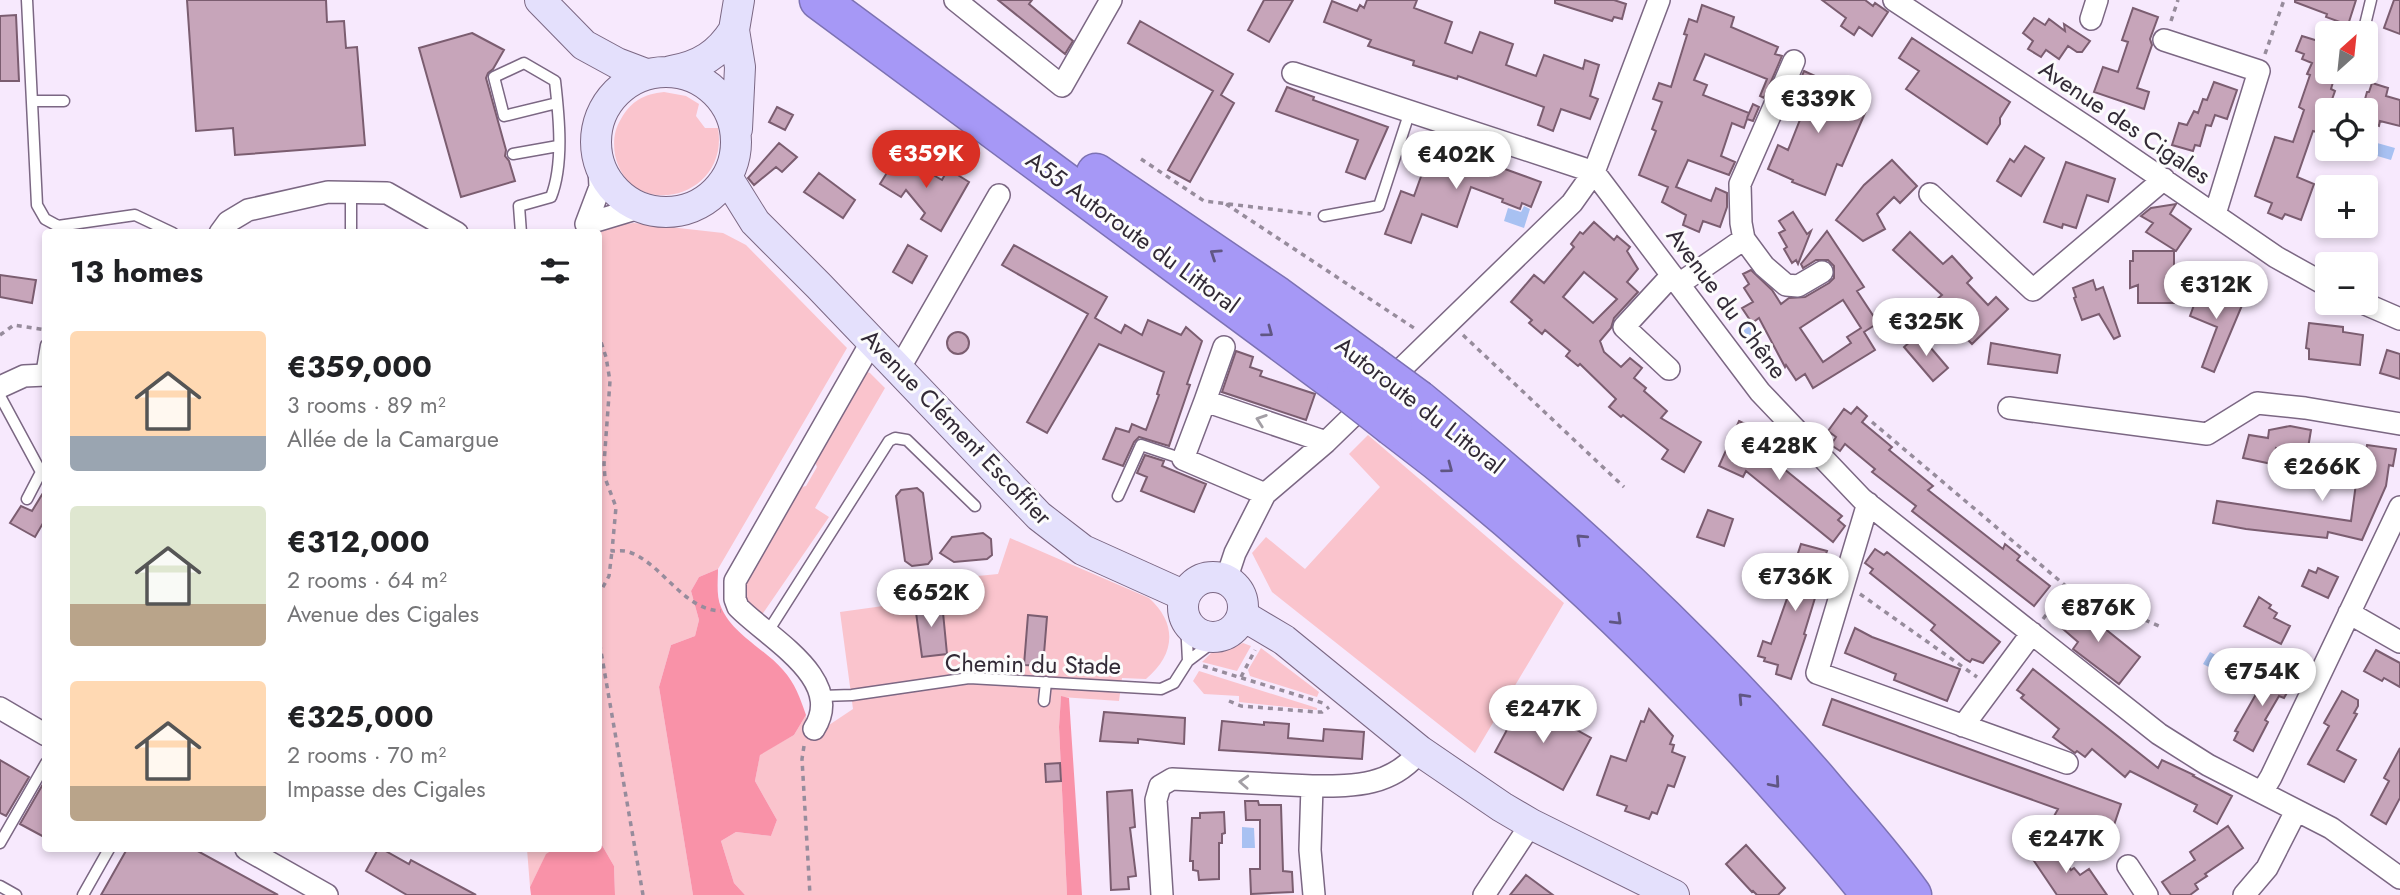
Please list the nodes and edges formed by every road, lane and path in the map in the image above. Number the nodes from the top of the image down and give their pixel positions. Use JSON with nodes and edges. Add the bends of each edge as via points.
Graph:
{"nodes":[{"id":1,"x":27,"y":0,"type":"edge"},
{"id":2,"x":541,"y":0,"type":"edge"},
{"id":3,"x":739,"y":0,"type":"edge"},
{"id":4,"x":819,"y":0,"type":"edge"},
{"id":5,"x":855,"y":0,"type":"edge"},
{"id":6,"x":955,"y":0,"type":"edge"},
{"id":7,"x":1111,"y":0,"type":"edge"},
{"id":8,"x":1658,"y":0,"type":"edge"},
{"id":9,"x":1894,"y":0,"type":"edge"},
{"id":10,"x":2284,"y":0,"type":"edge"},
{"id":11,"x":2371,"y":0,"type":"edge"},
{"id":12,"x":2366,"y":21,"type":"edge"},
{"id":13,"x":734,"y":30,"type":"junction"},
{"id":14,"x":2164,"y":40,"type":"dead end"},
{"id":15,"x":584,"y":45,"type":"junction"},
{"id":16,"x":1794,"y":61,"type":"dead end"},
{"id":17,"x":2259,"y":71,"type":"junction"},
{"id":18,"x":658,"y":72,"type":"junction"},
{"id":19,"x":1293,"y":73,"type":"dead end"},
{"id":20,"x":32,"y":101,"type":"junction"},
{"id":21,"x":64,"y":101,"type":"dead end"},
{"id":22,"x":557,"y":103,"type":"junction"},
{"id":23,"x":1410,"y":111,"type":"junction"},
{"id":24,"x":599,"y":117,"type":"junction"},
{"id":25,"x":736,"y":133,"type":"junction"},
{"id":26,"x":558,"y":146,"type":"junction"},
{"id":27,"x":513,"y":154,"type":"dead end"},
{"id":28,"x":1141,"y":159,"type":"dead end"},
{"id":29,"x":599,"y":167,"type":"junction"},
{"id":30,"x":1594,"y":172,"type":"junction"},
{"id":31,"x":727,"y":177,"type":"junction"},
{"id":32,"x":2164,"y":179,"type":"junction"},
{"id":33,"x":351,"y":192,"type":"junction"},
{"id":34,"x":1930,"y":194,"type":"dead end"},
{"id":35,"x":999,"y":195,"type":"dead end"},
{"id":36,"x":1226,"y":204,"type":"junction"},
{"id":37,"x":694,"y":206,"type":"junction"},
{"id":38,"x":639,"y":208,"type":"junction"},
{"id":39,"x":2215,"y":214,"type":"junction"},
{"id":40,"x":1324,"y":215,"type":"joint"},
{"id":41,"x":755,"y":222,"type":"junction"},
{"id":42,"x":580,"y":228,"type":"edge"},
{"id":43,"x":165,"y":229,"type":"edge"},
{"id":44,"x":223,"y":229,"type":"edge"},
{"id":45,"x":351,"y":229,"type":"edge"},
{"id":46,"x":450,"y":229,"type":"edge"},
{"id":47,"x":520,"y":229,"type":"edge"},
{"id":48,"x":1744,"y":239,"type":"junction"},
{"id":49,"x":1822,"y":272,"type":"dead end"},
{"id":50,"x":2315,"y":279,"type":"edge"},
{"id":51,"x":1676,"y":280,"type":"junction"},
{"id":52,"x":2378,"y":309,"type":"edge"},
{"id":53,"x":2400,"y":319,"type":"edge"},
{"id":54,"x":1449,"y":321,"type":"junction"},
{"id":55,"x":42,"y":329,"type":"edge"},
{"id":56,"x":0,"y":335,"type":"edge"},
{"id":57,"x":1430,"y":339,"type":"junction"},
{"id":58,"x":872,"y":341,"type":"junction"},
{"id":59,"x":602,"y":345,"type":"edge"},
{"id":60,"x":1224,"y":347,"type":"dead end"},
{"id":61,"x":899,"y":369,"type":"junction"},
{"id":62,"x":1669,"y":369,"type":"dead end"},
{"id":63,"x":42,"y":375,"type":"edge"},
{"id":64,"x":1358,"y":377,"type":"junction"},
{"id":65,"x":0,"y":387,"type":"edge"},
{"id":66,"x":0,"y":396,"type":"edge"},
{"id":67,"x":1205,"y":401,"type":"junction"},
{"id":68,"x":2009,"y":408,"type":"dead end"},
{"id":69,"x":1406,"y":414,"type":"junction"},
{"id":70,"x":1872,"y":422,"type":"dead end"},
{"id":71,"x":2400,"y":424,"type":"edge"},
{"id":72,"x":1326,"y":442,"type":"junction"},
{"id":73,"x":1183,"y":459,"type":"junction"},
{"id":74,"x":1624,"y":487,"type":"dead end"},
{"id":75,"x":1265,"y":494,"type":"junction"},
{"id":76,"x":1118,"y":496,"type":"dead end"},
{"id":77,"x":27,"y":499,"type":"dead end"},
{"id":78,"x":1868,"y":503,"type":"junction"},
{"id":79,"x":975,"y":506,"type":"dead end"},
{"id":80,"x":2400,"y":507,"type":"edge"},
{"id":81,"x":612,"y":551,"type":"junction"},
{"id":82,"x":1226,"y":580,"type":"junction"},
{"id":83,"x":1844,"y":583,"type":"junction"},
{"id":84,"x":2067,"y":587,"type":"junction"},
{"id":85,"x":602,"y":589,"type":"edge"},
{"id":86,"x":1186,"y":609,"type":"junction"},
{"id":87,"x":727,"y":611,"type":"dead end"},
{"id":88,"x":2349,"y":613,"type":"junction"},
{"id":89,"x":1242,"y":615,"type":"junction"},
{"id":90,"x":2159,"y":626,"type":"dead end"},
{"id":91,"x":767,"y":633,"type":"junction"},
{"id":92,"x":2032,"y":633,"type":"junction"},
{"id":93,"x":1221,"y":636,"type":"junction"},
{"id":94,"x":2400,"y":642,"type":"edge"},
{"id":95,"x":1258,"y":645,"type":"dead end"},
{"id":96,"x":602,"y":657,"type":"edge"},
{"id":97,"x":1193,"y":662,"type":"junction"},
{"id":98,"x":1241,"y":678,"type":"junction"},
{"id":99,"x":1045,"y":682,"type":"junction"},
{"id":100,"x":1992,"y":687,"type":"junction"},
{"id":101,"x":821,"y":696,"type":"junction"},
{"id":102,"x":1044,"y":701,"type":"dead end"},
{"id":103,"x":1229,"y":701,"type":"dead end"},
{"id":104,"x":0,"y":708,"type":"edge"},
{"id":105,"x":1963,"y":726,"type":"junction"},
{"id":106,"x":814,"y":729,"type":"joint"},
{"id":107,"x":42,"y":733,"type":"edge"},
{"id":108,"x":1420,"y":751,"type":"junction"},
{"id":109,"x":2067,"y":764,"type":"dead end"},
{"id":110,"x":42,"y":770,"type":"edge"},
{"id":111,"x":1312,"y":786,"type":"junction"},
{"id":112,"x":2262,"y":792,"type":"junction"},
{"id":113,"x":1838,"y":804,"type":"junction"},
{"id":114,"x":2296,"y":811,"type":"junction"},
{"id":115,"x":1531,"y":824,"type":"junction"},
{"id":116,"x":0,"y":843,"type":"edge"},
{"id":117,"x":107,"y":852,"type":"edge"},
{"id":118,"x":251,"y":852,"type":"edge"},
{"id":119,"x":2128,"y":866,"type":"dead end"},
{"id":120,"x":2400,"y":878,"type":"edge"},
{"id":121,"x":83,"y":895,"type":"edge"},
{"id":122,"x":327,"y":895,"type":"edge"},
{"id":123,"x":643,"y":895,"type":"edge"},
{"id":124,"x":810,"y":895,"type":"edge"},
{"id":125,"x":1162,"y":895,"type":"edge"},
{"id":126,"x":1314,"y":895,"type":"edge"},
{"id":127,"x":1483,"y":895,"type":"edge"},
{"id":128,"x":1674,"y":895,"type":"edge"},
{"id":129,"x":1871,"y":895,"type":"edge"},
{"id":130,"x":1912,"y":895,"type":"edge"},
{"id":131,"x":1927,"y":895,"type":"edge"},
{"id":132,"x":2147,"y":895,"type":"edge"},
{"id":133,"x":2244,"y":895,"type":"edge"}],
"edges":[{"from":1,"to":20,"type":"lane"},
{"from":2,"to":15,"type":"main road"},
{"from":3,"to":13,"type":"main road"},
{"from":4,"to":64,"type":"highway","name":"A55 Autoroute du Littoral","one_way":true,"via":[[1135,233]]},
{"from":64,"to":5,"type":"highway","name":"Autoroute du Littoral","one_way":true,"via":[[1277,296]]},
{"from":6,"to":7,"type":"street","via":[[1062,86]]},
{"from":8,"to":30,"type":"street"},
{"from":9,"to":32,"type":"street","name":"Avenue des Cigales"},
{"from":10,"to":17,"type":"path"},
{"from":11,"to":12,"type":"lane"},
{"from":13,"to":18,"type":"main road","via":[[705,61]]},
{"from":13,"to":25,"type":"main road","via":[[740,67]]},
{"from":14,"to":17,"type":"street"},
{"from":15,"to":18,"type":"main road","via":[[617,63]]},
{"from":15,"to":24,"type":"main road","via":[[600,90]]},
{"from":16,"to":48,"type":"street","via":[[1740,184]]},
{"from":17,"to":39,"type":"street"},
{"from":18,"to":24,"type":"main road","via":[[630,80],[614,93]]},
{"from":18,"to":25,"type":"main road","via":[[698,79],[730,111]]},
{"from":19,"to":23,"type":"street"},
{"from":20,"to":21,"type":"lane"},
{"from":20,"to":43,"type":"lane","via":[[37,205],[46,219],[58,226],[135,215]]},
{"from":22,"to":22,"type":"lane","via":[[555,81],[524,63],[494,77],[504,116]]},
{"from":22,"to":26,"type":"lane"},
{"from":23,"to":30,"type":"street"},
{"from":23,"to":40,"type":"lane","via":[[1379,206]]},
{"from":24,"to":29,"type":"main road","via":[[595,133]]},
{"from":25,"to":31,"type":"main road","via":[[735,159]]},
{"from":26,"to":27,"type":"lane"},
{"from":26,"to":47,"type":"lane","via":[[558,181],[551,197],[520,206]]},
{"from":28,"to":36,"type":"path","via":[[1204,201]]},
{"from":29,"to":38,"type":"main road","via":[[623,199]]},
{"from":29,"to":42,"type":"street","via":[[600,187]]},
{"from":30,"to":51,"type":"street","name":"Avenue du Chêne"},
{"from":30,"to":54,"type":"street","via":[[1572,204]]},
{"from":31,"to":37,"type":"main road","via":[[709,198]]},
{"from":31,"to":41,"type":"main road","name":"Avenue Clément Escoffier"},
{"from":32,"to":34,"type":"street","via":[[2033,290]]},
{"from":32,"to":39,"type":"street","name":"Avenue des Cigales"},
{"from":33,"to":44,"type":"street","via":[[328,192],[248,210]]},
{"from":33,"to":45,"type":"lane"},
{"from":33,"to":46,"type":"street","via":[[387,193]]},
{"from":35,"to":61,"type":"street"},
{"from":36,"to":40,"type":"path"},
{"from":36,"to":57,"type":"path"},
{"from":37,"to":38,"type":"main road","via":[[676,212]]},
{"from":37,"to":41,"type":"main road","name":"Avenue Clément Escoffier"},
{"from":38,"to":42,"type":"street"},
{"from":39,"to":50,"type":"street","name":"Avenue des Cigales"},
{"from":41,"to":58,"type":"main road","name":"Avenue Clément Escoffier"},
{"from":48,"to":49,"type":"street","via":[[1786,285],[1798,286]]},
{"from":48,"to":51,"type":"street"},
{"from":51,"to":62,"type":"street","via":[[1624,327]]},
{"from":51,"to":78,"type":"street","name":"Avenue du Chêne","via":[[1760,391]]},
{"from":52,"to":53,"type":"street"},
{"from":54,"to":57,"type":"street"},
{"from":54,"to":74,"type":"path"},
{"from":55,"to":56,"type":"path","via":[[14,325]]},
{"from":57,"to":72,"type":"street"},
{"from":58,"to":61,"type":"main road","name":"Avenue Clément Escoffier"},
{"from":58,"to":91,"type":"street","via":[[734,581],[738,607]]},
{"from":59,"to":81,"type":"path","via":[[610,381],[604,464],[616,507]]},
{"from":60,"to":67,"type":"street"},
{"from":61,"to":86,"type":"main road","name":"Avenue Clément Escoffier","via":[[1039,516],[1083,550]]},
{"from":63,"to":65,"type":"street","via":[[24,376]]},
{"from":64,"to":69,"type":"highway","name":"Autoroute du Littoral","bridge":true},
{"from":66,"to":77,"type":"lane","via":[[41,472]]},
{"from":72,"to":67,"type":"street","one_way":true},
{"from":67,"to":73,"type":"street"},
{"from":68,"to":71,"type":"street","via":[[2207,434],[2257,403]]},
{"from":113,"to":69,"type":"highway","name":"Autoroute du Littoral","one_way":true,"via":[[1676,627],[1539,500]]},
{"from":69,"to":129,"type":"highway","name":"Autoroute du Littoral","one_way":true,"via":[[1460,477],[1529,536],[1727,729]]},
{"from":70,"to":84,"type":"path"},
{"from":72,"to":75,"type":"street"},
{"from":73,"to":75,"type":"street"},
{"from":73,"to":76,"type":"lane","via":[[1141,445]]},
{"from":75,"to":82,"type":"street"},
{"from":78,"to":83,"type":"street"},
{"from":78,"to":92,"type":"street","name":"Avenue du Chêne"},
{"from":79,"to":91,"type":"lane","via":[[907,440],[889,441]]},
{"from":80,"to":88,"type":"street"},
{"from":81,"to":85,"type":"path","via":[[609,576]]},
{"from":81,"to":87,"type":"path","via":[[628,551],[693,601],[714,611]]},
{"from":82,"to":86,"type":"main road","via":[[1207,578],[1190,587]]},
{"from":82,"to":89,"type":"main road","via":[[1240,595]]},
{"from":83,"to":100,"type":"path"},
{"from":83,"to":105,"type":"street","via":[[1817,673]]},
{"from":84,"to":90,"type":"path"},
{"from":84,"to":92,"type":"path"},
{"from":86,"to":93,"type":"main road","name":"Avenue Clément Escoffier","via":[[1196,633]]},
{"from":86,"to":97,"type":"lane"},
{"from":88,"to":94,"type":"street"},
{"from":88,"to":112,"type":"street"},
{"from":89,"to":93,"type":"main road","via":[[1238,625]]},
{"from":89,"to":108,"type":"main road","via":[[1284,640]]},
{"from":91,"to":101,"type":"street","via":[[800,661]]},
{"from":92,"to":100,"type":"street"},
{"from":92,"to":112,"type":"street","name":"Avenue du Chêne","via":[[2159,734]]},
{"from":93,"to":97,"type":"lane","name":"Chemin du Stade"},
{"from":95,"to":98,"type":"path"},
{"from":96,"to":123,"type":"path"},
{"from":97,"to":98,"type":"path"},
{"from":97,"to":99,"type":"lane","name":"Chemin du Stade","via":[[1174,683],[1161,689]]},
{"from":98,"to":103,"type":"path","via":[[1334,704],[1316,712]]},
{"from":99,"to":101,"type":"lane","name":"Chemin du Stade","via":[[969,678]]},
{"from":99,"to":102,"type":"lane"},
{"from":100,"to":105,"type":"street"},
{"from":101,"to":106,"type":"street","via":[[823,712]]},
{"from":104,"to":107,"type":"street"},
{"from":105,"to":109,"type":"street"},
{"from":106,"to":124,"type":"path","via":[[802,759]]},
{"from":108,"to":111,"type":"street","via":[[1394,775],[1355,786]]},
{"from":108,"to":115,"type":"main road"},
{"from":110,"to":116,"type":"lane"},
{"from":111,"to":125,"type":"street","one_way":true,"via":[[1172,779],[1160,786],[1156,800]]},
{"from":111,"to":126,"type":"street"},
{"from":112,"to":114,"type":"street","name":"Avenue du Chêne"},
{"from":113,"to":130,"type":"highway","name":"Autoroute du Littoral"},
{"from":113,"to":131,"type":"highway"},
{"from":114,"to":120,"type":"street","name":"Avenue du Chêne","via":[[2331,828]]},
{"from":114,"to":133,"type":"street","via":[[2267,868]]},
{"from":115,"to":127,"type":"street"},
{"from":115,"to":128,"type":"main road"},
{"from":117,"to":121,"type":"lane"},
{"from":118,"to":122,"type":"street"},
{"from":119,"to":132,"type":"street"}]}
